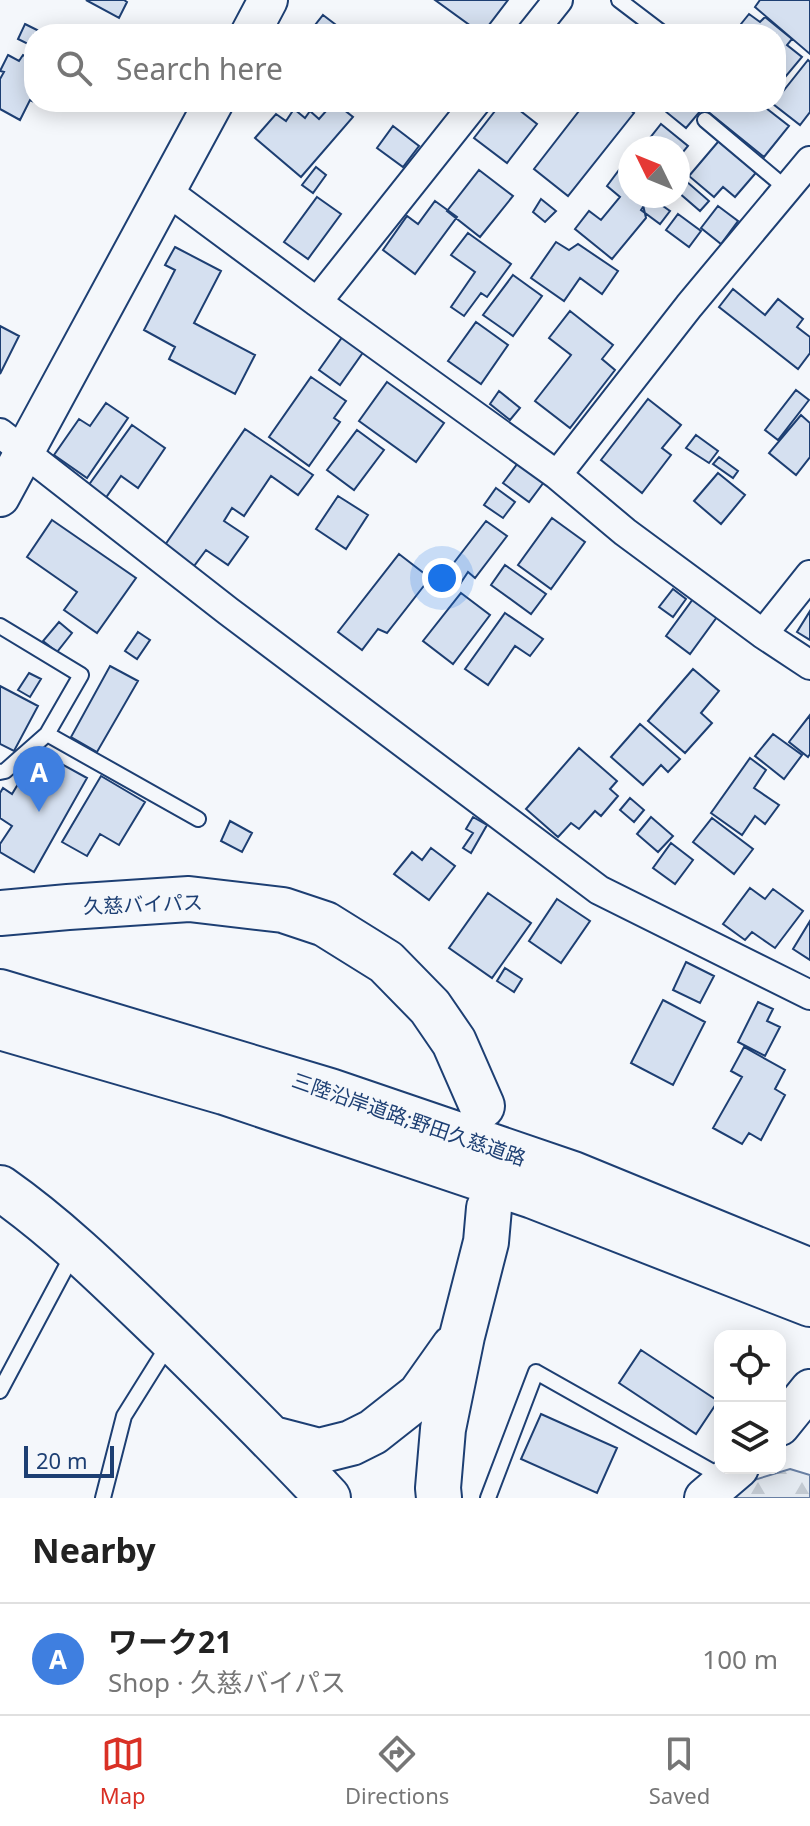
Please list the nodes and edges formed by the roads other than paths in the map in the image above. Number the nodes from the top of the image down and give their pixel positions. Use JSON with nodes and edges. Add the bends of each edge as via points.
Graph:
{"nodes":[{"id":1,"x":268,"y":0,"type":"edge"},
{"id":2,"x":558,"y":0,"type":"edge"},
{"id":3,"x":619,"y":0,"type":"edge"},
{"id":4,"x":255,"y":24,"type":"edge"},
{"id":5,"x":539,"y":24,"type":"edge"},
{"id":6,"x":650,"y":24,"type":"edge"},
{"id":7,"x":209,"y":112,"type":"edge"},
{"id":8,"x":468,"y":112,"type":"edge"},
{"id":9,"x":705,"y":120,"type":"dead end"},
{"id":10,"x":810,"y":161,"type":"edge"},
{"id":11,"x":787,"y":189,"type":"junction"},
{"id":12,"x":167,"y":191,"type":"junction"},
{"id":13,"x":317,"y":302,"type":"junction"},
{"id":14,"x":13,"y":442,"type":"edge"},
{"id":15,"x":557,"y":475,"type":"junction"},
{"id":16,"x":0,"y":497,"type":"edge"},
{"id":17,"x":810,"y":575,"type":"edge"},
{"id":18,"x":0,"y":626,"type":"edge"},
{"id":19,"x":763,"y":634,"type":"junction"},
{"id":20,"x":810,"y":665,"type":"edge"},
{"id":21,"x":47,"y":734,"type":"junction"},
{"id":22,"x":0,"y":772,"type":"edge"},
{"id":23,"x":198,"y":819,"type":"dead end"},
{"id":24,"x":0,"y":913,"type":"edge"},
{"id":25,"x":0,"y":992,"type":"edge"},
{"id":26,"x":810,"y":995,"type":"edge"},
{"id":27,"x":0,"y":1027,"type":"edge"},
{"id":28,"x":482,"y":1106,"type":"dead end"},
{"id":29,"x":0,"y":1188,"type":"edge"},
{"id":30,"x":489,"y":1208,"type":"dead end"},
{"id":31,"x":75,"y":1250,"type":"junction"},
{"id":32,"x":807,"y":1292,"type":"edge"},
{"id":33,"x":462,"y":1336,"type":"junction"},
{"id":34,"x":172,"y":1340,"type":"junction"},
{"id":35,"x":810,"y":1389,"type":"edge"},
{"id":36,"x":0,"y":1391,"type":"edge"},
{"id":37,"x":786,"y":1419,"type":"edge"},
{"id":38,"x":273,"y":1439,"type":"junction"},
{"id":39,"x":723,"y":1482,"type":"edge"},
{"id":40,"x":103,"y":1498,"type":"edge"},
{"id":41,"x":328,"y":1498,"type":"edge"},
{"id":42,"x":439,"y":1498,"type":"edge"},
{"id":43,"x":488,"y":1498,"type":"edge"}],
"edges":[{"from":1,"to":4,"type":"street"},
{"from":2,"to":5,"type":"street"},
{"from":3,"to":6,"type":"lane"},
{"from":7,"to":12,"type":"street"},
{"from":8,"to":13,"type":"street"},
{"from":9,"to":11,"type":"lane"},
{"from":10,"to":11,"type":"street"},
{"from":11,"to":15,"type":"street"},
{"from":12,"to":13,"type":"street"},
{"from":12,"to":14,"type":"street"},
{"from":13,"to":15,"type":"street"},
{"from":14,"to":16,"type":"street"},
{"from":14,"to":26,"type":"street","via":[[599,890]]},
{"from":15,"to":19,"type":"street"},
{"from":17,"to":19,"type":"street"},
{"from":18,"to":21,"type":"lane","via":[[81,675]]},
{"from":19,"to":20,"type":"street"},
{"from":21,"to":22,"type":"lane"},
{"from":21,"to":23,"type":"lane"},
{"from":24,"to":28,"type":"highway","name":"久慈バイパス","via":[[189,899],[283,910],[325,924],[386,962],[430,1007],[454,1042]]},
{"from":25,"to":32,"type":"highway","name":"三陸沿岸道路;野田久慈道路","via":[[330,1091],[573,1174]]},
{"from":27,"to":32,"type":"highway","name":"三陸沿岸道路;野田久慈道路","via":[[224,1092]]},
{"from":29,"to":31,"type":"highway"},
{"from":30,"to":33,"type":"highway","via":[[486,1242]]},
{"from":31,"to":34,"type":"highway"},
{"from":31,"to":36,"type":"lane"},
{"from":33,"to":38,"type":"highway","via":[[420,1395],[373,1432],[319,1451]]},
{"from":33,"to":42,"type":"highway","via":[[443,1429]]},
{"from":34,"to":38,"type":"highway"},
{"from":34,"to":40,"type":"lane","via":[[124,1416]]},
{"from":35,"to":37,"type":"street"},
{"from":38,"to":41,"type":"highway"},
{"from":39,"to":43,"type":"lane","via":[[536,1372]]}]}
